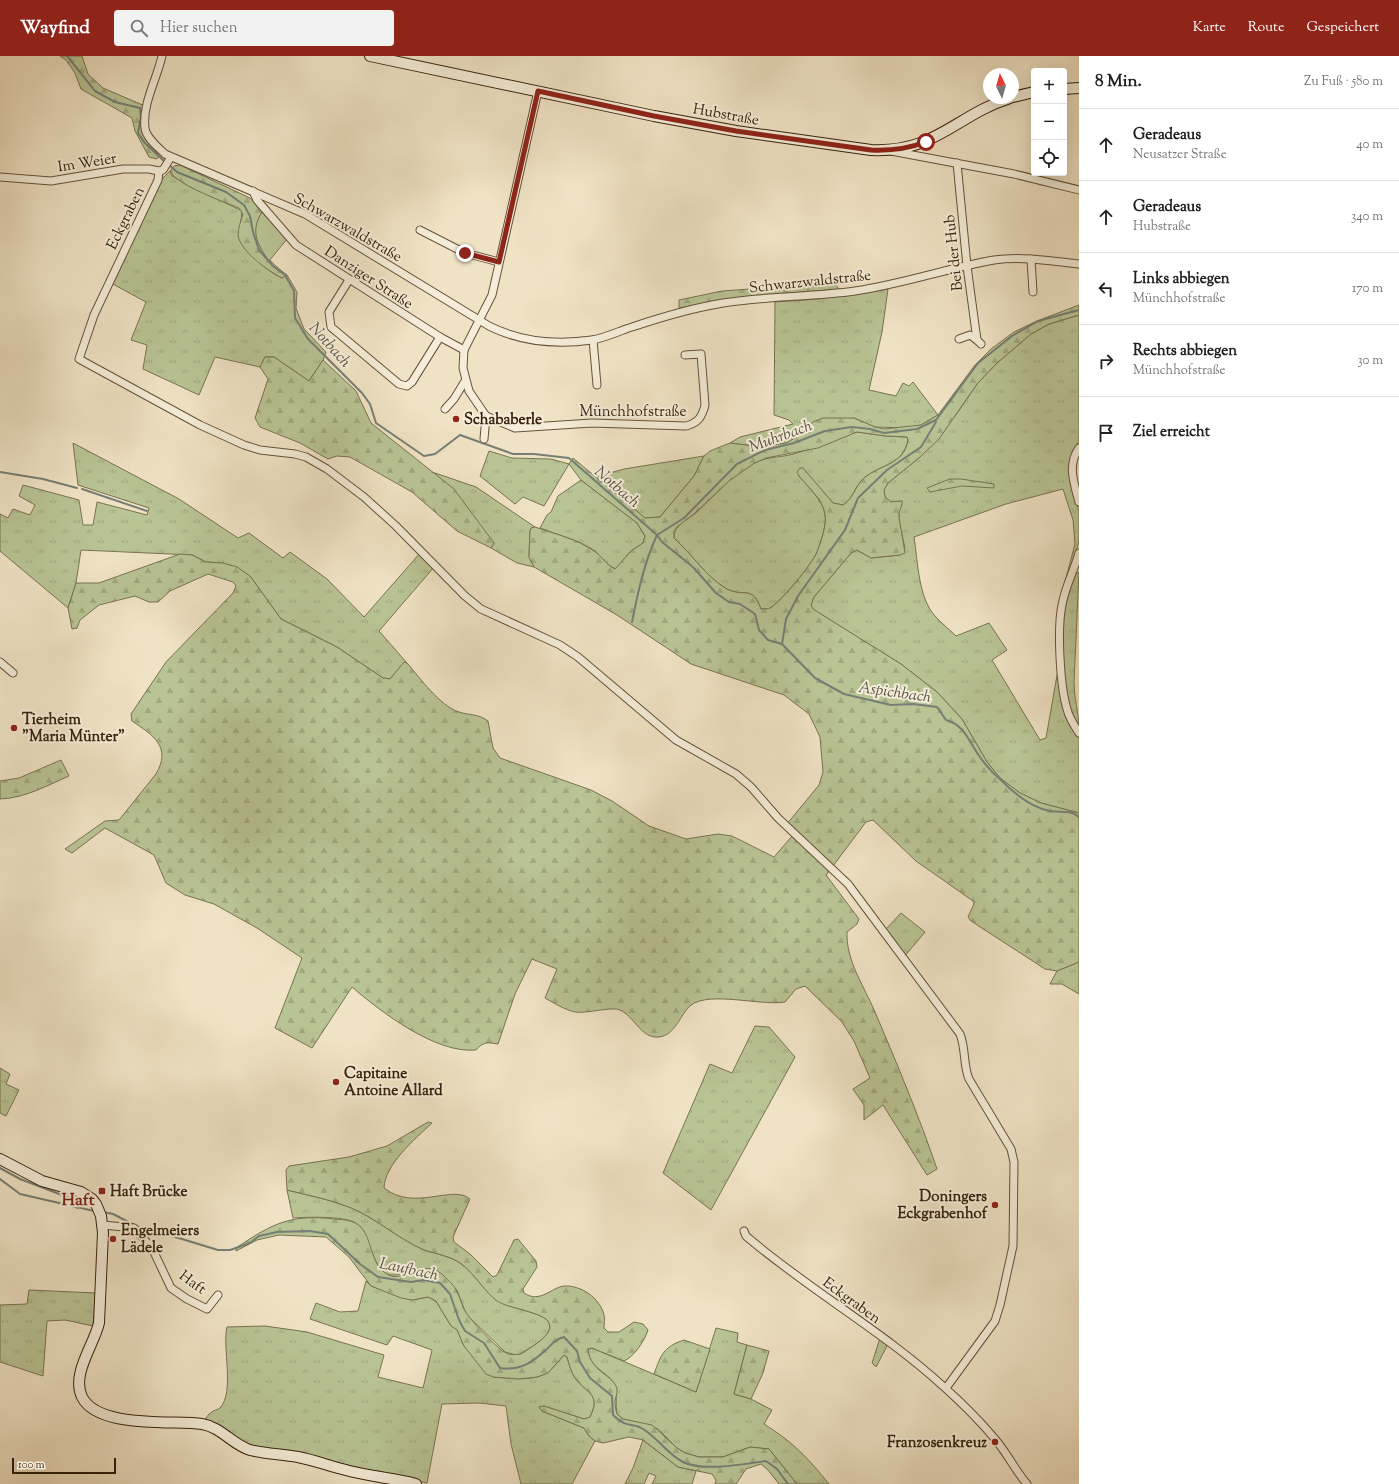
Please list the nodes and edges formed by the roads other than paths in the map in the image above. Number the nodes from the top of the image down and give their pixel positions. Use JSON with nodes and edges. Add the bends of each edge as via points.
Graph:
{"nodes":[{"id":1,"x":162,"y":56,"type":"edge"},
{"id":2,"x":370,"y":56,"type":"edge"},
{"id":3,"x":1079,"y":88,"type":"edge"},
{"id":4,"x":1067,"y":90,"type":"edge"},
{"id":5,"x":538,"y":91,"type":"junction"},
{"id":6,"x":1031,"y":93,"type":"edge"},
{"id":7,"x":1019,"y":96,"type":"edge"},
{"id":8,"x":996,"y":104,"type":"edge"},
{"id":9,"x":891,"y":151,"type":"junction"},
{"id":10,"x":170,"y":159,"type":"junction"},
{"id":11,"x":957,"y":163,"type":"junction"},
{"id":12,"x":161,"y":171,"type":"junction"},
{"id":13,"x":0,"y":177,"type":"edge"},
{"id":14,"x":1079,"y":190,"type":"edge"},
{"id":15,"x":253,"y":191,"type":"junction"},
{"id":16,"x":282,"y":204,"type":"junction"},
{"id":17,"x":269,"y":214,"type":"junction"},
{"id":18,"x":420,"y":230,"type":"dead end"},
{"id":19,"x":1031,"y":259,"type":"junction"},
{"id":20,"x":499,"y":262,"type":"junction"},
{"id":21,"x":1079,"y":264,"type":"edge"},
{"id":22,"x":967,"y":266,"type":"junction"},
{"id":23,"x":349,"y":280,"type":"junction"},
{"id":24,"x":1032,"y":292,"type":"dead end"},
{"id":25,"x":480,"y":321,"type":"junction"},
{"id":26,"x":440,"y":337,"type":"junction"},
{"id":27,"x":959,"y":339,"type":"dead end"},
{"id":28,"x":593,"y":340,"type":"junction"},
{"id":29,"x":464,"y":350,"type":"junction"},
{"id":30,"x":685,"y":355,"type":"dead end"},
{"id":31,"x":465,"y":381,"type":"junction"},
{"id":32,"x":597,"y":385,"type":"dead end"},
{"id":33,"x":445,"y":409,"type":"dead end"},
{"id":34,"x":486,"y":416,"type":"junction"},
{"id":35,"x":484,"y":439,"type":"dead end"},
{"id":36,"x":1077,"y":450,"type":"edge"},
{"id":37,"x":1079,"y":502,"type":"edge"},
{"id":38,"x":1079,"y":553,"type":"edge"},
{"id":39,"x":0,"y":662,"type":"edge"},
{"id":40,"x":13,"y":673,"type":"dead end"},
{"id":41,"x":1079,"y":733,"type":"edge"},
{"id":42,"x":0,"y":1159,"type":"edge"},
{"id":43,"x":103,"y":1225,"type":"junction"},
{"id":44,"x":744,"y":1231,"type":"dead end"},
{"id":45,"x":218,"y":1295,"type":"dead end"},
{"id":46,"x":946,"y":1388,"type":"junction"},
{"id":47,"x":416,"y":1484,"type":"edge"},
{"id":48,"x":1027,"y":1484,"type":"edge"}],
"edges":[{"from":1,"to":10,"type":"street","name":"Schwarzwaldstraße","via":[[147,108],[145,129],[153,143]]},
{"from":2,"to":5,"type":"main road","name":"Hubstraße"},
{"from":3,"to":4,"type":"main road"},
{"from":5,"to":9,"type":"main road","name":"Hubstraße","via":[[736,131]]},
{"from":5,"to":20,"type":"street"},
{"from":6,"to":7,"type":"main road"},
{"from":8,"to":9,"type":"main road","via":[[981,110],[926,142]]},
{"from":9,"to":11,"type":"street","name":"Hubstraße"},
{"from":10,"to":12,"type":"street"},
{"from":10,"to":15,"type":"street","name":"Schwarzwaldstraße"},
{"from":11,"to":14,"type":"street","name":"Hubstraße"},
{"from":11,"to":22,"type":"street","name":"Bei der Hub"},
{"from":12,"to":13,"type":"street","name":"Im Weier","via":[[123,169],[51,181]]},
{"from":12,"to":46,"type":"street","name":"Eckgraben","via":[[94,315],[79,359],[200,426],[260,450],[306,457],[327,469],[396,526],[481,609],[560,645],[578,657],[676,740],[736,774],[848,884],[960,1034],[966,1073],[1008,1142],[1014,1162],[1013,1246],[1000,1305],[992,1326]]},
{"from":15,"to":16,"type":"street","name":"Schwarzwaldstraße"},
{"from":15,"to":17,"type":"street","name":"Danziger Straße","via":[[256,200]]},
{"from":16,"to":17,"type":"street","via":[[275,204]]},
{"from":16,"to":25,"type":"street","name":"Schwarzwaldstraße","via":[[305,214]]},
{"from":17,"to":23,"type":"street","name":"Danziger Straße","via":[[296,245]]},
{"from":18,"to":20,"type":"street","via":[[465,253]]},
{"from":19,"to":21,"type":"street","name":"Schwarzwaldstraße"},
{"from":19,"to":22,"type":"street","name":"Schwarzwaldstraße","via":[[996,260]]},
{"from":19,"to":24,"type":"street"},
{"from":20,"to":25,"type":"street","via":[[492,295]]},
{"from":22,"to":27,"type":"street","name":"Bei der Hub","via":[[979,342],[970,336]]},
{"from":22,"to":28,"type":"street","name":"Schwarzwaldstraße","via":[[856,291],[723,303],[683,311]]},
{"from":23,"to":26,"type":"street","name":"Danziger Straße"},
{"from":23,"to":26,"type":"street","via":[[329,312],[331,327],[399,384],[407,386],[412,382]]},
{"from":25,"to":28,"type":"street","name":"Schwarzwaldstraße","via":[[502,332],[533,341]]},
{"from":25,"to":29,"type":"street"},
{"from":26,"to":29,"type":"street","name":"Danziger Straße"},
{"from":28,"to":32,"type":"street"},
{"from":29,"to":31,"type":"street"},
{"from":30,"to":34,"type":"street","name":"Münchhofstraße","via":[[701,354],[704,405],[703,413],[693,424],[686,426],[592,423],[515,428]]},
{"from":31,"to":33,"type":"street"},
{"from":31,"to":34,"type":"street"},
{"from":34,"to":35,"type":"street"},
{"from":36,"to":37,"type":"street","via":[[1072,464],[1072,476]]},
{"from":38,"to":41,"type":"street","via":[[1062,606],[1059,628],[1066,707],[1070,720]]},
{"from":39,"to":40,"type":"street"},
{"from":42,"to":43,"type":"main road","via":[[42,1181],[81,1192],[92,1198]]},
{"from":43,"to":45,"type":"street","name":"Haft","via":[[134,1228],[152,1248],[171,1288],[187,1299],[207,1309]]},
{"from":43,"to":47,"type":"main road","via":[[101,1310],[96,1336],[79,1373],[82,1398],[88,1405],[98,1411],[139,1422],[204,1424],[219,1430],[246,1448],[314,1460],[342,1469]]},
{"from":44,"to":46,"type":"street","name":"Eckgraben","via":[[746,1236],[772,1258],[900,1351]]},
{"from":46,"to":48,"type":"street","name":"Eckgraben","via":[[996,1440],[1014,1470]]}]}
